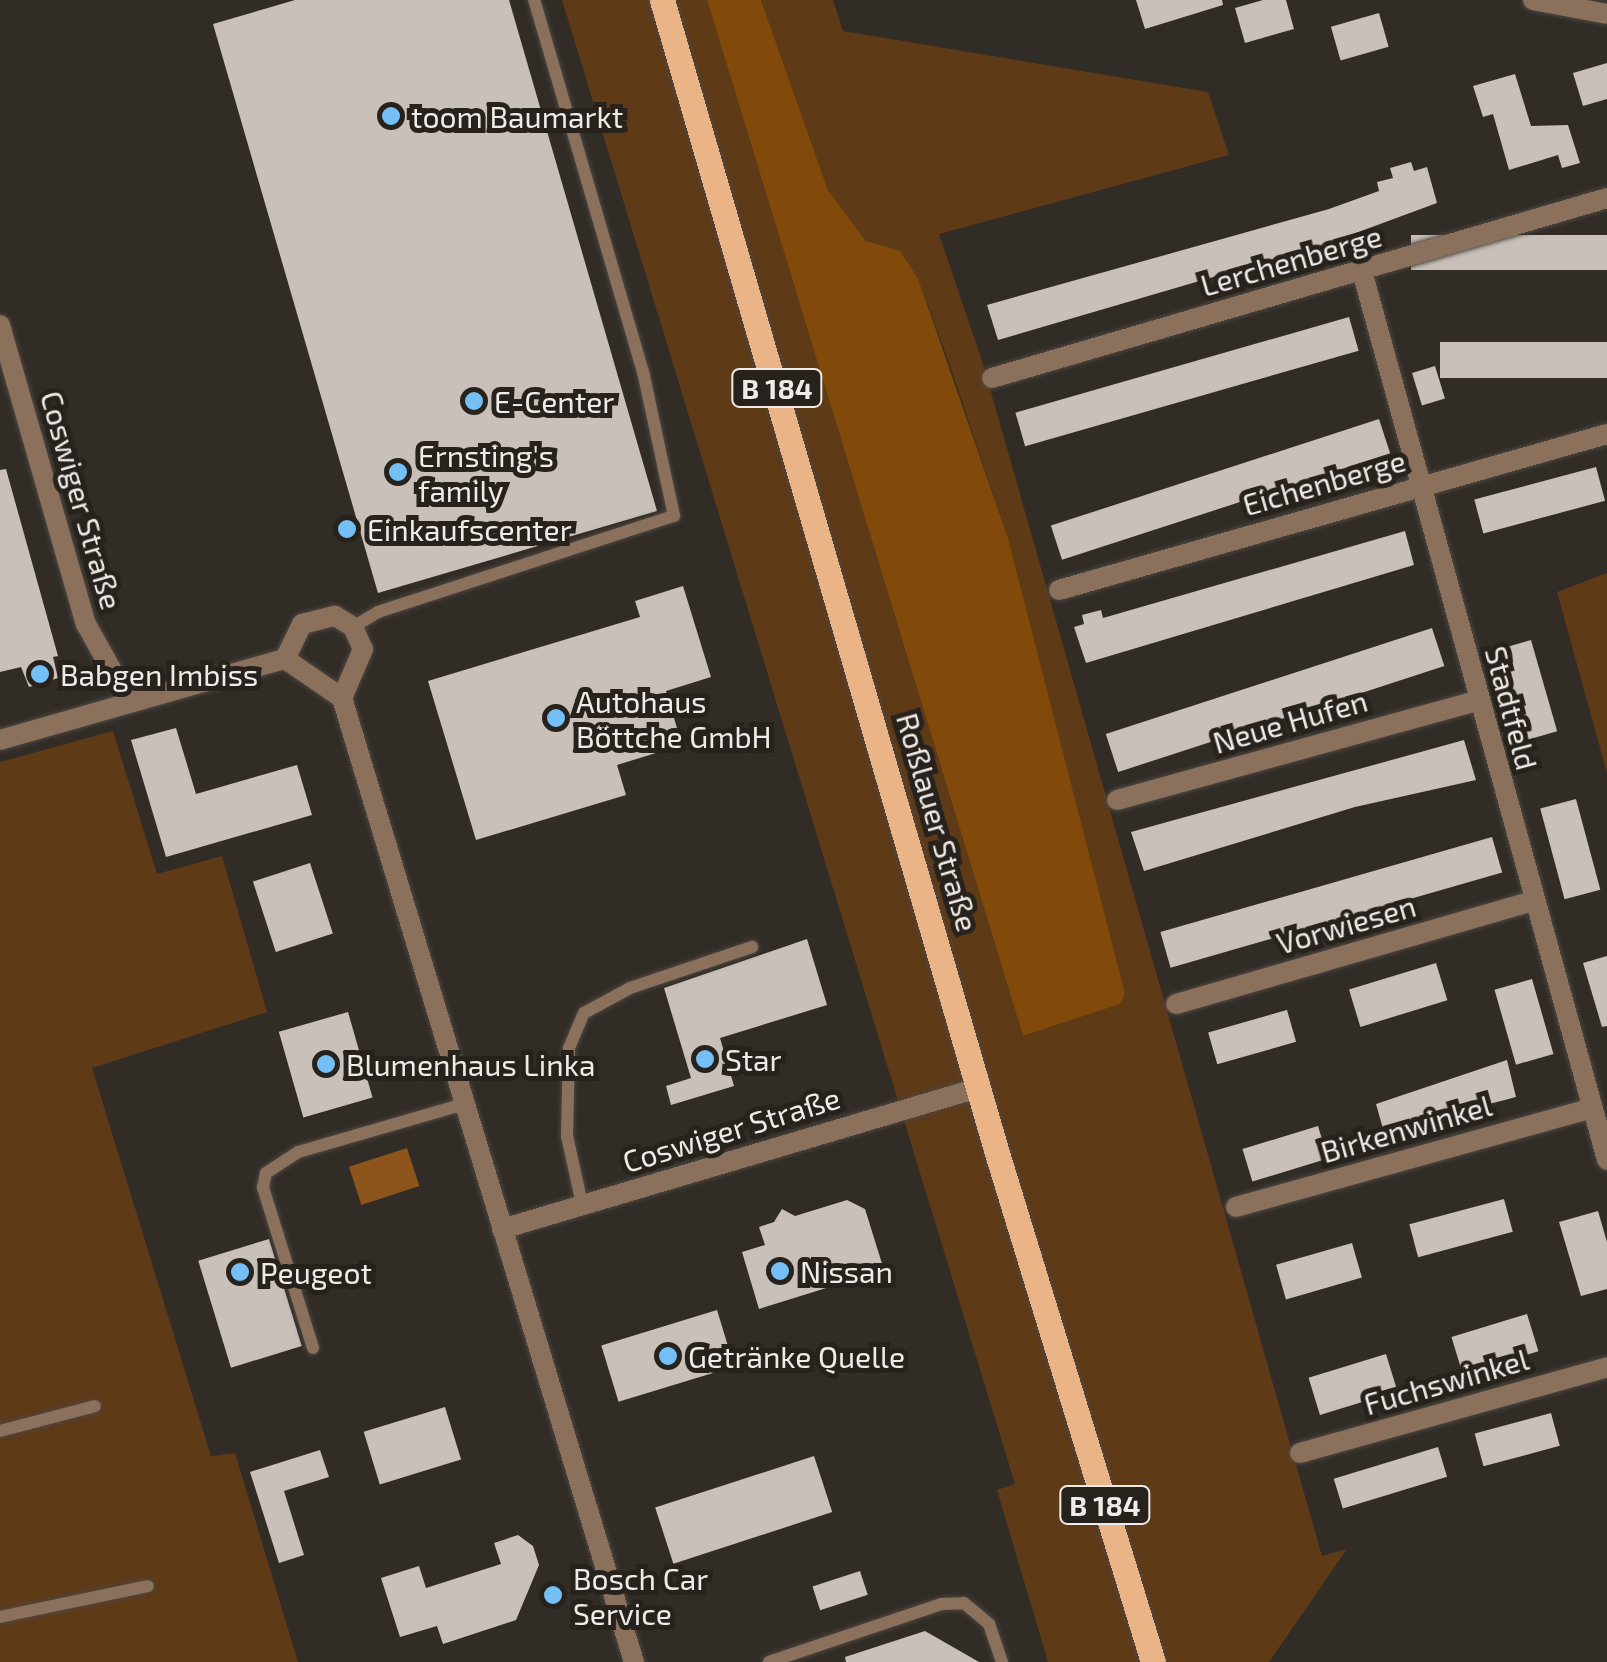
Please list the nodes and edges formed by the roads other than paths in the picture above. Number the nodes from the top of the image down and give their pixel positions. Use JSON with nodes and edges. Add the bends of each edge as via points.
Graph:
{"nodes":[{"id":1,"x":534,"y":0,"type":"edge"},
{"id":2,"x":662,"y":0,"type":"edge"},
{"id":3,"x":1533,"y":0,"type":"edge"},
{"id":4,"x":1607,"y":14,"type":"edge"},
{"id":5,"x":1607,"y":198,"type":"edge"},
{"id":6,"x":1362,"y":270,"type":"junction"},
{"id":7,"x":0,"y":325,"type":"edge"},
{"id":8,"x":992,"y":378,"type":"dead end"},
{"id":9,"x":1607,"y":434,"type":"edge"},
{"id":10,"x":1423,"y":486,"type":"junction"},
{"id":11,"x":1059,"y":590,"type":"dead end"},
{"id":12,"x":353,"y":627,"type":"junction"},
{"id":13,"x":285,"y":659,"type":"junction"},
{"id":14,"x":342,"y":698,"type":"junction"},
{"id":15,"x":1479,"y":700,"type":"junction"},
{"id":16,"x":130,"y":702,"type":"junction"},
{"id":17,"x":0,"y":740,"type":"edge"},
{"id":18,"x":1117,"y":800,"type":"dead end"},
{"id":19,"x":1533,"y":901,"type":"junction"},
{"id":20,"x":752,"y":947,"type":"dead end"},
{"id":21,"x":1176,"y":1004,"type":"dead end"},
{"id":22,"x":978,"y":1088,"type":"junction"},
{"id":23,"x":464,"y":1104,"type":"junction"},
{"id":24,"x":1593,"y":1108,"type":"junction"},
{"id":25,"x":1607,"y":1160,"type":"edge"},
{"id":26,"x":582,"y":1204,"type":"junction"},
{"id":27,"x":1236,"y":1207,"type":"dead end"},
{"id":28,"x":502,"y":1229,"type":"junction"},
{"id":29,"x":313,"y":1348,"type":"dead end"},
{"id":30,"x":1607,"y":1367,"type":"edge"},
{"id":31,"x":95,"y":1406,"type":"dead end"},
{"id":32,"x":0,"y":1431,"type":"edge"},
{"id":33,"x":1300,"y":1452,"type":"dead end"},
{"id":34,"x":148,"y":1586,"type":"dead end"},
{"id":35,"x":0,"y":1616,"type":"edge"},
{"id":36,"x":634,"y":1662,"type":"edge"},
{"id":37,"x":769,"y":1662,"type":"edge"},
{"id":38,"x":1002,"y":1662,"type":"edge"},
{"id":39,"x":1153,"y":1662,"type":"edge"}],
"edges":[{"from":1,"to":12,"type":"lane","via":[[638,353],[674,516],[378,612]]},
{"from":2,"to":22,"type":"main road","name":"Roßlauer Straße","number":"B 184"},
{"from":3,"to":4,"type":"street"},
{"from":5,"to":6,"type":"street","name":"Lerchenberge"},
{"from":6,"to":8,"type":"street","name":"Lerchenberge"},
{"from":6,"to":10,"type":"street","name":"Stadtfeld"},
{"from":7,"to":16,"type":"street","name":"Coswiger Straße","via":[[86,624]]},
{"from":9,"to":10,"type":"street","name":"Eichenberge"},
{"from":10,"to":11,"type":"street","name":"Eichenberge"},
{"from":10,"to":15,"type":"street","name":"Stadtfeld"},
{"from":12,"to":13,"type":"street","via":[[336,616],[313,618],[294,634]]},
{"from":12,"to":14,"type":"street","via":[[361,661]]},
{"from":13,"to":14,"type":"street"},
{"from":13,"to":16,"type":"street"},
{"from":14,"to":23,"type":"street"},
{"from":15,"to":18,"type":"street","name":"Neue Hufen"},
{"from":15,"to":19,"type":"street","name":"Stadtfeld"},
{"from":16,"to":17,"type":"street"},
{"from":19,"to":21,"type":"street","name":"Vorwiesen"},
{"from":19,"to":24,"type":"street","name":"Stadtfeld"},
{"from":20,"to":26,"type":"lane","via":[[630,988],[584,1013],[568,1048],[567,1136]]},
{"from":22,"to":26,"type":"street","name":"Coswiger Straße"},
{"from":22,"to":39,"type":"main road","name":"Roßlauer Straße","number":"B 184"},
{"from":23,"to":28,"type":"street"},
{"from":23,"to":29,"type":"lane","via":[[298,1152],[266,1173],[263,1188]]},
{"from":24,"to":25,"type":"street","name":"Stadtfeld"},
{"from":24,"to":27,"type":"street","name":"Birkenwinkel"},
{"from":26,"to":28,"type":"street","name":"Coswiger Straße"},
{"from":28,"to":36,"type":"street"},
{"from":30,"to":33,"type":"street","name":"Fuchswinkel"},
{"from":31,"to":32,"type":"lane"},
{"from":34,"to":35,"type":"lane"},
{"from":37,"to":38,"type":"lane","via":[[941,1604],[964,1603],[988,1624]]}]}
